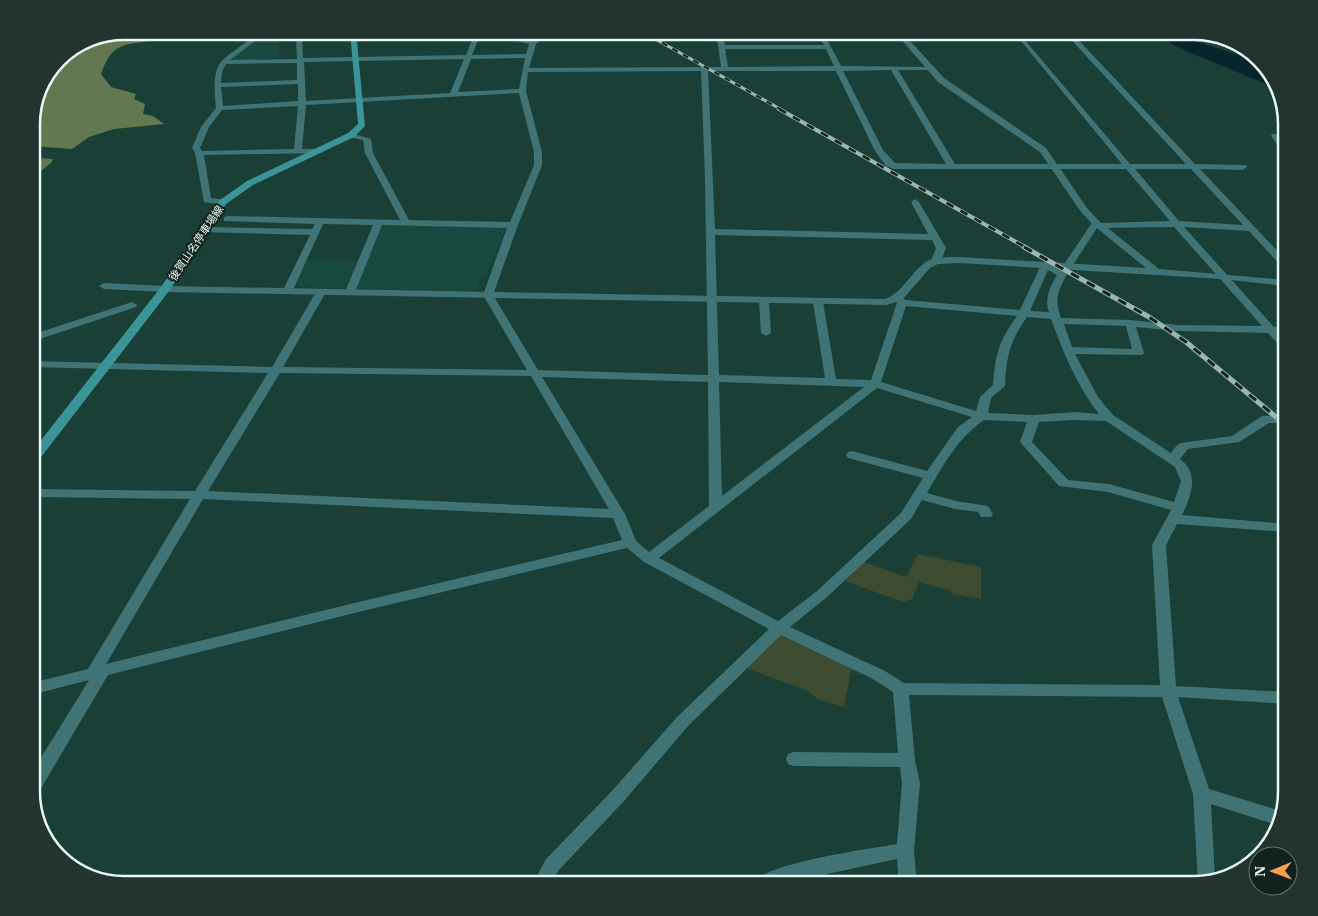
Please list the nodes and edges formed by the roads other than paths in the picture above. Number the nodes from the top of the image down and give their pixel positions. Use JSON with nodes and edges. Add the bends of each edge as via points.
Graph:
{"nodes":[{"id":1,"x":252,"y":40,"type":"edge"},
{"id":2,"x":300,"y":40,"type":"edge"},
{"id":3,"x":353,"y":40,"type":"edge"},
{"id":4,"x":479,"y":40,"type":"edge"},
{"id":5,"x":520,"y":40,"type":"edge"},
{"id":6,"x":537,"y":40,"type":"edge"},
{"id":7,"x":720,"y":40,"type":"edge"},
{"id":8,"x":825,"y":40,"type":"edge"},
{"id":9,"x":905,"y":40,"type":"edge"},
{"id":10,"x":1023,"y":40,"type":"edge"},
{"id":11,"x":1074,"y":40,"type":"edge"},
{"id":12,"x":533,"y":43,"type":"junction"},
{"id":13,"x":828,"y":46,"type":"junction"},
{"id":14,"x":721,"y":47,"type":"junction"},
{"id":15,"x":529,"y":56,"type":"junction"},
{"id":16,"x":467,"y":59,"type":"junction"},
{"id":17,"x":355,"y":60,"type":"junction"},
{"id":18,"x":299,"y":61,"type":"junction"},
{"id":19,"x":224,"y":62,"type":"junction"},
{"id":20,"x":837,"y":68,"type":"junction"},
{"id":21,"x":893,"y":68,"type":"junction"},
{"id":22,"x":930,"y":68,"type":"junction"},
{"id":23,"x":704,"y":69,"type":"junction"},
{"id":24,"x":725,"y":69,"type":"junction"},
{"id":25,"x":524,"y":70,"type":"junction"},
{"id":26,"x":301,"y":82,"type":"junction"},
{"id":27,"x":217,"y":85,"type":"junction"},
{"id":28,"x":522,"y":91,"type":"junction"},
{"id":29,"x":453,"y":95,"type":"junction"},
{"id":30,"x":361,"y":100,"type":"junction"},
{"id":31,"x":302,"y":103,"type":"junction"},
{"id":32,"x":220,"y":108,"type":"junction"},
{"id":33,"x":351,"y":135,"type":"junction"},
{"id":34,"x":1275,"y":136,"type":"dead end"},
{"id":35,"x":1278,"y":140,"type":"edge"},
{"id":36,"x":319,"y":151,"type":"junction"},
{"id":37,"x":298,"y":152,"type":"junction"},
{"id":38,"x":199,"y":153,"type":"junction"},
{"id":39,"x":952,"y":166,"type":"junction"},
{"id":40,"x":1192,"y":166,"type":"junction"},
{"id":41,"x":1056,"y":167,"type":"junction"},
{"id":42,"x":1127,"y":167,"type":"junction"},
{"id":43,"x":1243,"y":167,"type":"dead end"},
{"id":44,"x":223,"y":202,"type":"junction"},
{"id":45,"x":915,"y":202,"type":"dead end"},
{"id":46,"x":226,"y":219,"type":"dead end"},
{"id":47,"x":321,"y":221,"type":"junction"},
{"id":48,"x":378,"y":223,"type":"junction"},
{"id":49,"x":407,"y":224,"type":"junction"},
{"id":50,"x":1098,"y":224,"type":"junction"},
{"id":51,"x":1178,"y":224,"type":"junction"},
{"id":52,"x":513,"y":225,"type":"junction"},
{"id":53,"x":1251,"y":229,"type":"junction"},
{"id":54,"x":204,"y":230,"type":"junction"},
{"id":55,"x":315,"y":232,"type":"junction"},
{"id":56,"x":712,"y":232,"type":"junction"},
{"id":57,"x":935,"y":236,"type":"junction"},
{"id":58,"x":1278,"y":258,"type":"edge"},
{"id":59,"x":936,"y":261,"type":"junction"},
{"id":60,"x":1046,"y":265,"type":"junction"},
{"id":61,"x":1068,"y":266,"type":"junction"},
{"id":62,"x":1156,"y":272,"type":"junction"},
{"id":63,"x":1222,"y":276,"type":"junction"},
{"id":64,"x":1278,"y":281,"type":"edge"},
{"id":65,"x":104,"y":286,"type":"dead end"},
{"id":66,"x":165,"y":289,"type":"junction"},
{"id":67,"x":288,"y":290,"type":"junction"},
{"id":68,"x":321,"y":292,"type":"junction"},
{"id":69,"x":350,"y":292,"type":"junction"},
{"id":70,"x":488,"y":295,"type":"junction"},
{"id":71,"x":711,"y":300,"type":"junction"},
{"id":72,"x":764,"y":301,"type":"junction"},
{"id":73,"x":900,"y":301,"type":"junction"},
{"id":74,"x":818,"y":302,"type":"junction"},
{"id":75,"x":132,"y":305,"type":"dead end"},
{"id":76,"x":1024,"y":313,"type":"junction"},
{"id":77,"x":1056,"y":318,"type":"junction"},
{"id":78,"x":1130,"y":323,"type":"junction"},
{"id":79,"x":1270,"y":329,"type":"junction"},
{"id":80,"x":1278,"y":329,"type":"edge"},
{"id":81,"x":766,"y":333,"type":"dead end"},
{"id":82,"x":40,"y":336,"type":"edge"},
{"id":83,"x":1278,"y":337,"type":"edge"},
{"id":84,"x":1068,"y":350,"type":"junction"},
{"id":85,"x":40,"y":364,"type":"edge"},
{"id":86,"x":106,"y":366,"type":"junction"},
{"id":87,"x":276,"y":370,"type":"junction"},
{"id":88,"x":534,"y":373,"type":"junction"},
{"id":89,"x":712,"y":380,"type":"junction"},
{"id":90,"x":831,"y":382,"type":"junction"},
{"id":91,"x":875,"y":384,"type":"junction"},
{"id":92,"x":981,"y":416,"type":"junction"},
{"id":93,"x":1109,"y":418,"type":"junction"},
{"id":94,"x":1034,"y":419,"type":"junction"},
{"id":95,"x":1278,"y":419,"type":"edge"},
{"id":96,"x":40,"y":450,"type":"edge"},
{"id":97,"x":852,"y":455,"type":"dead end"},
{"id":98,"x":1173,"y":460,"type":"junction"},
{"id":99,"x":931,"y":476,"type":"junction"},
{"id":100,"x":40,"y":493,"type":"edge"},
{"id":101,"x":199,"y":495,"type":"junction"},
{"id":102,"x":919,"y":495,"type":"junction"},
{"id":103,"x":716,"y":508,"type":"junction"},
{"id":104,"x":1176,"y":513,"type":"junction"},
{"id":105,"x":618,"y":514,"type":"junction"},
{"id":106,"x":986,"y":514,"type":"dead end"},
{"id":107,"x":1278,"y":527,"type":"edge"},
{"id":108,"x":630,"y":544,"type":"junction"},
{"id":109,"x":649,"y":559,"type":"junction"},
{"id":110,"x":779,"y":628,"type":"junction"},
{"id":111,"x":99,"y":671,"type":"junction"},
{"id":112,"x":40,"y":687,"type":"edge"},
{"id":113,"x":901,"y":689,"type":"junction"},
{"id":114,"x":1168,"y":691,"type":"junction"},
{"id":115,"x":1278,"y":697,"type":"edge"},
{"id":116,"x":794,"y":760,"type":"dead end"},
{"id":117,"x":907,"y":760,"type":"junction"},
{"id":118,"x":40,"y":774,"type":"edge"},
{"id":119,"x":1202,"y":794,"type":"junction"},
{"id":120,"x":1274,"y":817,"type":"edge"},
{"id":121,"x":905,"y":850,"type":"junction"},
{"id":122,"x":1206,"y":875,"type":"edge"},
{"id":123,"x":546,"y":876,"type":"edge"},
{"id":124,"x":779,"y":876,"type":"edge"},
{"id":125,"x":907,"y":876,"type":"edge"}],
"edges":[{"from":1,"to":19,"type":"street"},
{"from":2,"to":18,"type":"street"},
{"from":3,"to":17,"type":"main road"},
{"from":4,"to":16,"type":"street"},
{"from":5,"to":12,"type":"street"},
{"from":6,"to":12,"type":"street"},
{"from":7,"to":14,"type":"street"},
{"from":8,"to":13,"type":"street"},
{"from":9,"to":22,"type":"street"},
{"from":10,"to":42,"type":"street"},
{"from":11,"to":40,"type":"street"},
{"from":12,"to":15,"type":"street"},
{"from":13,"to":14,"type":"street"},
{"from":13,"to":20,"type":"street"},
{"from":14,"to":24,"type":"street"},
{"from":15,"to":16,"type":"street"},
{"from":15,"to":25,"type":"street"},
{"from":16,"to":17,"type":"street"},
{"from":16,"to":29,"type":"street"},
{"from":17,"to":18,"type":"street"},
{"from":17,"to":30,"type":"main road"},
{"from":18,"to":19,"type":"street"},
{"from":18,"to":26,"type":"street"},
{"from":19,"to":27,"type":"street","via":[[216,76]]},
{"from":20,"to":21,"type":"street"},
{"from":20,"to":24,"type":"street"},
{"from":20,"to":39,"type":"street","via":[[879,152],[889,164]]},
{"from":21,"to":22,"type":"street"},
{"from":21,"to":39,"type":"street"},
{"from":22,"to":41,"type":"street","via":[[951,87],[1038,146]]},
{"from":23,"to":24,"type":"street"},
{"from":23,"to":25,"type":"street"},
{"from":23,"to":56,"type":"street"},
{"from":25,"to":28,"type":"street"},
{"from":26,"to":27,"type":"street"},
{"from":26,"to":31,"type":"street"},
{"from":27,"to":32,"type":"street"},
{"from":28,"to":29,"type":"street"},
{"from":28,"to":52,"type":"street","via":[[539,159]]},
{"from":29,"to":30,"type":"street"},
{"from":30,"to":31,"type":"street"},
{"from":30,"to":33,"type":"main road","via":[[362,124]]},
{"from":31,"to":32,"type":"street"},
{"from":31,"to":37,"type":"street"},
{"from":32,"to":38,"type":"street","via":[[196,144]]},
{"from":33,"to":36,"type":"main road","name":"後賀山名停車場線"},
{"from":33,"to":49,"type":"street","via":[[367,140],[369,153]]},
{"from":34,"to":35,"type":"street"},
{"from":36,"to":37,"type":"street"},
{"from":36,"to":44,"type":"main road","name":"後賀山名停車場線","via":[[250,183]]},
{"from":37,"to":38,"type":"street"},
{"from":38,"to":44,"type":"street","via":[[207,200]]},
{"from":39,"to":41,"type":"street"},
{"from":40,"to":42,"type":"street"},
{"from":40,"to":43,"type":"street"},
{"from":40,"to":53,"type":"street"},
{"from":41,"to":42,"type":"street"},
{"from":41,"to":50,"type":"street","via":[[1084,210]]},
{"from":42,"to":51,"type":"street"},
{"from":44,"to":54,"type":"main road","name":"後賀山名停車場線"},
{"from":45,"to":57,"type":"street"},
{"from":46,"to":47,"type":"street"},
{"from":47,"to":48,"type":"street"},
{"from":47,"to":55,"type":"street"},
{"from":48,"to":49,"type":"street"},
{"from":48,"to":69,"type":"street"},
{"from":49,"to":52,"type":"street"},
{"from":50,"to":51,"type":"street"},
{"from":50,"to":61,"type":"street"},
{"from":50,"to":62,"type":"street"},
{"from":51,"to":53,"type":"street"},
{"from":51,"to":63,"type":"street"},
{"from":52,"to":70,"type":"street"},
{"from":53,"to":58,"type":"street"},
{"from":54,"to":55,"type":"street"},
{"from":54,"to":66,"type":"main road","name":"後賀山名停車場線"},
{"from":55,"to":67,"type":"street"},
{"from":56,"to":57,"type":"street"},
{"from":56,"to":71,"type":"street"},
{"from":57,"to":59,"type":"street","via":[[942,248]]},
{"from":59,"to":60,"type":"street"},
{"from":59,"to":73,"type":"street","via":[[927,266]]},
{"from":60,"to":61,"type":"street"},
{"from":60,"to":76,"type":"street"},
{"from":60,"to":77,"type":"street","via":[[1062,274],[1051,304]]},
{"from":61,"to":62,"type":"street"},
{"from":62,"to":63,"type":"street"},
{"from":63,"to":64,"type":"street"},
{"from":63,"to":79,"type":"street"},
{"from":65,"to":66,"type":"street"},
{"from":66,"to":67,"type":"street"},
{"from":66,"to":86,"type":"main road","name":"後賀山名停車場線"},
{"from":67,"to":68,"type":"street"},
{"from":68,"to":69,"type":"street"},
{"from":68,"to":87,"type":"street"},
{"from":69,"to":70,"type":"street"},
{"from":70,"to":71,"type":"street"},
{"from":70,"to":88,"type":"street"},
{"from":71,"to":72,"type":"street"},
{"from":71,"to":89,"type":"street"},
{"from":72,"to":74,"type":"street"},
{"from":72,"to":81,"type":"street"},
{"from":73,"to":74,"type":"street"},
{"from":73,"to":76,"type":"street"},
{"from":73,"to":91,"type":"street"},
{"from":74,"to":90,"type":"street"},
{"from":75,"to":82,"type":"street"},
{"from":76,"to":77,"type":"street"},
{"from":76,"to":92,"type":"street","via":[[1008,336],[1000,363],[999,386],[986,397]]},
{"from":77,"to":78,"type":"street"},
{"from":77,"to":84,"type":"street"},
{"from":78,"to":79,"type":"street","via":[[1178,328]]},
{"from":78,"to":84,"type":"street","via":[[1138,353]]},
{"from":79,"to":80,"type":"street"},
{"from":79,"to":83,"type":"street"},
{"from":84,"to":93,"type":"street","via":[[1093,398]]},
{"from":85,"to":86,"type":"street"},
{"from":86,"to":87,"type":"street"},
{"from":86,"to":96,"type":"main road","name":"後賀山名停車場線"},
{"from":87,"to":88,"type":"street"},
{"from":87,"to":101,"type":"street"},
{"from":88,"to":89,"type":"street"},
{"from":88,"to":105,"type":"street"},
{"from":89,"to":90,"type":"street"},
{"from":89,"to":103,"type":"street"},
{"from":90,"to":91,"type":"street"},
{"from":91,"to":92,"type":"street"},
{"from":91,"to":103,"type":"street"},
{"from":92,"to":94,"type":"street"},
{"from":92,"to":99,"type":"street","via":[[962,430]]},
{"from":93,"to":94,"type":"street"},
{"from":93,"to":98,"type":"street"},
{"from":94,"to":104,"type":"street","via":[[1026,442],[1064,483],[1109,488]]},
{"from":95,"to":98,"type":"street","via":[[1266,419],[1235,439],[1185,446]]},
{"from":97,"to":99,"type":"street"},
{"from":98,"to":104,"type":"street","via":[[1186,473],[1187,481]]},
{"from":99,"to":102,"type":"street"},
{"from":100,"to":101,"type":"street"},
{"from":101,"to":105,"type":"street"},
{"from":101,"to":111,"type":"street"},
{"from":102,"to":106,"type":"street","via":[[983,509]]},
{"from":102,"to":110,"type":"street","via":[[906,516],[822,594]]},
{"from":103,"to":109,"type":"street"},
{"from":104,"to":107,"type":"street"},
{"from":104,"to":114,"type":"street","via":[[1158,545]]},
{"from":105,"to":108,"type":"street"},
{"from":108,"to":109,"type":"street"},
{"from":108,"to":111,"type":"street"},
{"from":109,"to":110,"type":"street"},
{"from":110,"to":113,"type":"street","via":[[879,675]]},
{"from":110,"to":123,"type":"street","via":[[683,721],[552,865]]},
{"from":111,"to":112,"type":"street"},
{"from":111,"to":118,"type":"street"},
{"from":113,"to":114,"type":"street"},
{"from":113,"to":117,"type":"street"},
{"from":114,"to":115,"type":"street"},
{"from":114,"to":119,"type":"street"},
{"from":116,"to":117,"type":"street"},
{"from":117,"to":121,"type":"street","via":[[911,783]]},
{"from":119,"to":120,"type":"street"},
{"from":119,"to":122,"type":"street"},
{"from":121,"to":124,"type":"street"},
{"from":121,"to":125,"type":"street"}]}
